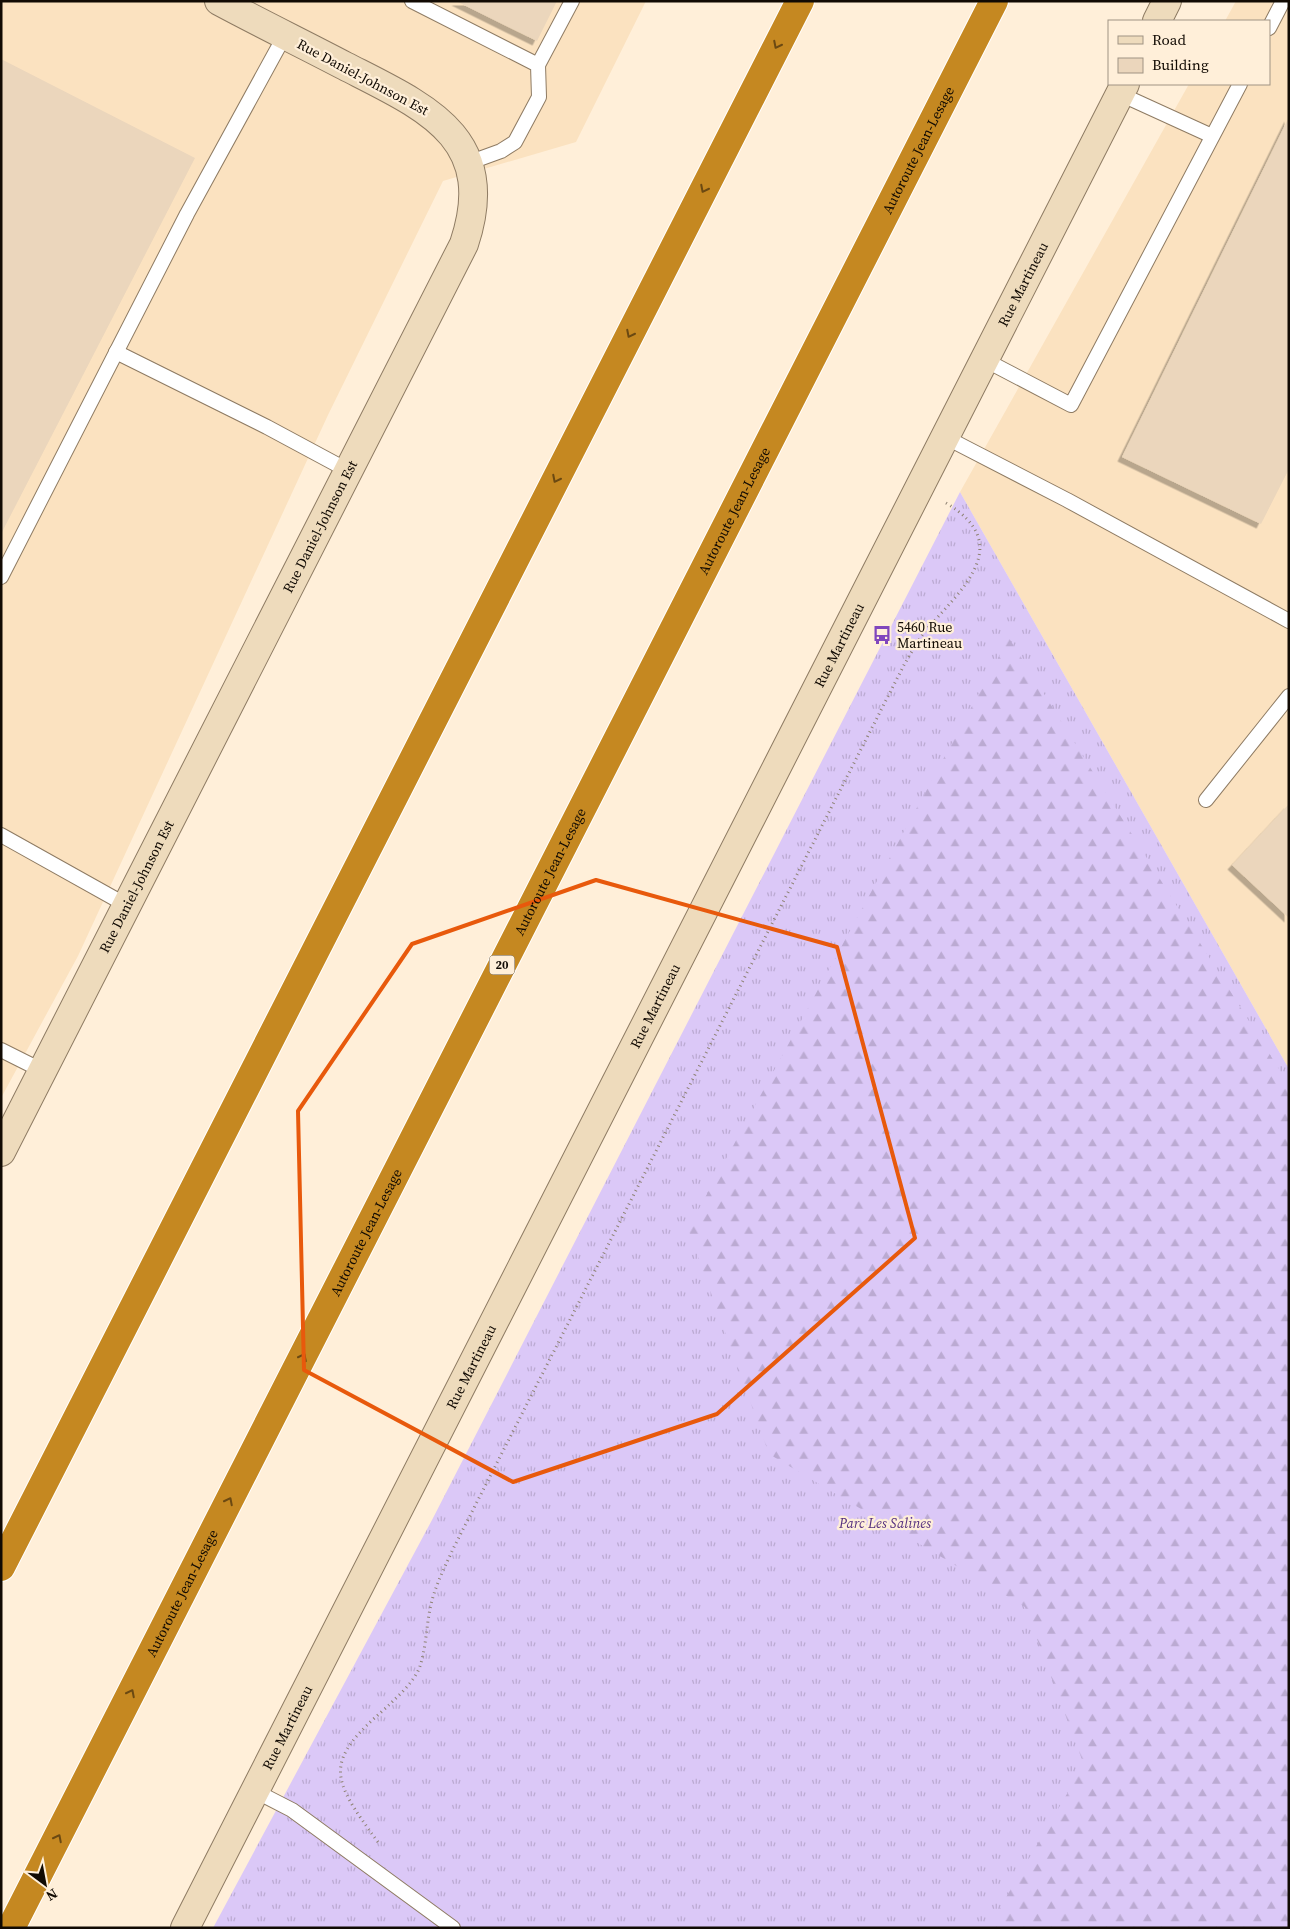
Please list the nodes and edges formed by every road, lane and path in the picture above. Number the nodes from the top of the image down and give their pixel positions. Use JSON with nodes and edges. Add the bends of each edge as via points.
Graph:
{"nodes":[{"id":1,"x":219,"y":1,"type":"edge"},
{"id":2,"x":412,"y":1,"type":"edge"},
{"id":3,"x":572,"y":1,"type":"edge"},
{"id":4,"x":800,"y":1,"type":"edge"},
{"id":5,"x":994,"y":1,"type":"edge"},
{"id":6,"x":1168,"y":1,"type":"edge"},
{"id":7,"x":1283,"y":1,"type":"edge"},
{"id":8,"x":1158,"y":20,"type":"edge"},
{"id":9,"x":1270,"y":26,"type":"edge"},
{"id":10,"x":285,"y":35,"type":"junction"},
{"id":11,"x":538,"y":65,"type":"junction"},
{"id":12,"x":1239,"y":85,"type":"edge"},
{"id":13,"x":1123,"y":89,"type":"edge"},
{"id":14,"x":1212,"y":136,"type":"junction"},
{"id":15,"x":468,"y":163,"type":"junction"},
{"id":16,"x":116,"y":352,"type":"junction"},
{"id":17,"x":985,"y":360,"type":"junction"},
{"id":18,"x":946,"y":437,"type":"junction"},
{"id":19,"x":347,"y":470,"type":"junction"},
{"id":20,"x":941,"y":500,"type":"dead end"},
{"id":21,"x":1,"y":578,"type":"edge"},
{"id":22,"x":1289,"y":621,"type":"edge"},
{"id":23,"x":1289,"y":696,"type":"edge"},
{"id":24,"x":1206,"y":800,"type":"dead end"},
{"id":25,"x":1,"y":835,"type":"edge"},
{"id":26,"x":128,"y":906,"type":"junction"},
{"id":27,"x":1,"y":1050,"type":"edge"},
{"id":28,"x":43,"y":1071,"type":"junction"},
{"id":29,"x":1,"y":1152,"type":"edge"},
{"id":30,"x":1,"y":1567,"type":"edge"},
{"id":31,"x":255,"y":1792,"type":"junction"},
{"id":32,"x":382,"y":1849,"type":"dead end"},
{"id":33,"x":11,"y":1928,"type":"edge"},
{"id":34,"x":185,"y":1928,"type":"edge"},
{"id":35,"x":453,"y":1928,"type":"edge"}],
"edges":[{"from":1,"to":10,"type":"street","name":"Rue Daniel-Johnson Est"},
{"from":2,"to":11,"type":"lane"},
{"from":3,"to":11,"type":"lane"},
{"from":4,"to":30,"type":"highway","one_way":true},
{"from":33,"to":5,"type":"highway","name":"Autoroute Jean-Lesage","number":"20","one_way":true},
{"from":6,"to":8,"type":"street"},
{"from":7,"to":9,"type":"lane"},
{"from":10,"to":15,"type":"street","name":"Rue Daniel-Johnson Est","via":[[436,117],[456,139]]},
{"from":10,"to":16,"type":"lane"},
{"from":11,"to":15,"type":"lane","via":[[539,97],[515,142]]},
{"from":12,"to":14,"type":"lane"},
{"from":13,"to":14,"type":"lane"},
{"from":13,"to":17,"type":"street","name":"Rue Martineau"},
{"from":14,"to":17,"type":"lane","via":[[1071,404]]},
{"from":15,"to":19,"type":"street","name":"Rue Daniel-Johnson Est","via":[[474,182],[474,199],[464,244]]},
{"from":16,"to":19,"type":"lane"},
{"from":16,"to":21,"type":"lane"},
{"from":17,"to":18,"type":"street","name":"Rue Martineau"},
{"from":18,"to":22,"type":"lane"},
{"from":18,"to":31,"type":"street","name":"Rue Martineau"},
{"from":19,"to":26,"type":"street","name":"Rue Daniel-Johnson Est"},
{"from":20,"to":32,"type":"path","via":[[964,515],[975,529],[980,551],[975,571],[922,636],[904,665],[458,1541],[432,1598],[423,1655],[415,1676],[354,1736],[343,1754],[340,1766],[343,1785],[353,1807]]},
{"from":23,"to":24,"type":"lane"},
{"from":25,"to":26,"type":"lane"},
{"from":26,"to":28,"type":"street","name":"Rue Daniel-Johnson Est"},
{"from":27,"to":28,"type":"lane"},
{"from":28,"to":29,"type":"street","name":"Rue Daniel-Johnson Est"},
{"from":31,"to":34,"type":"street","name":"Rue Martineau"},
{"from":31,"to":35,"type":"lane","via":[[292,1810]]}]}
